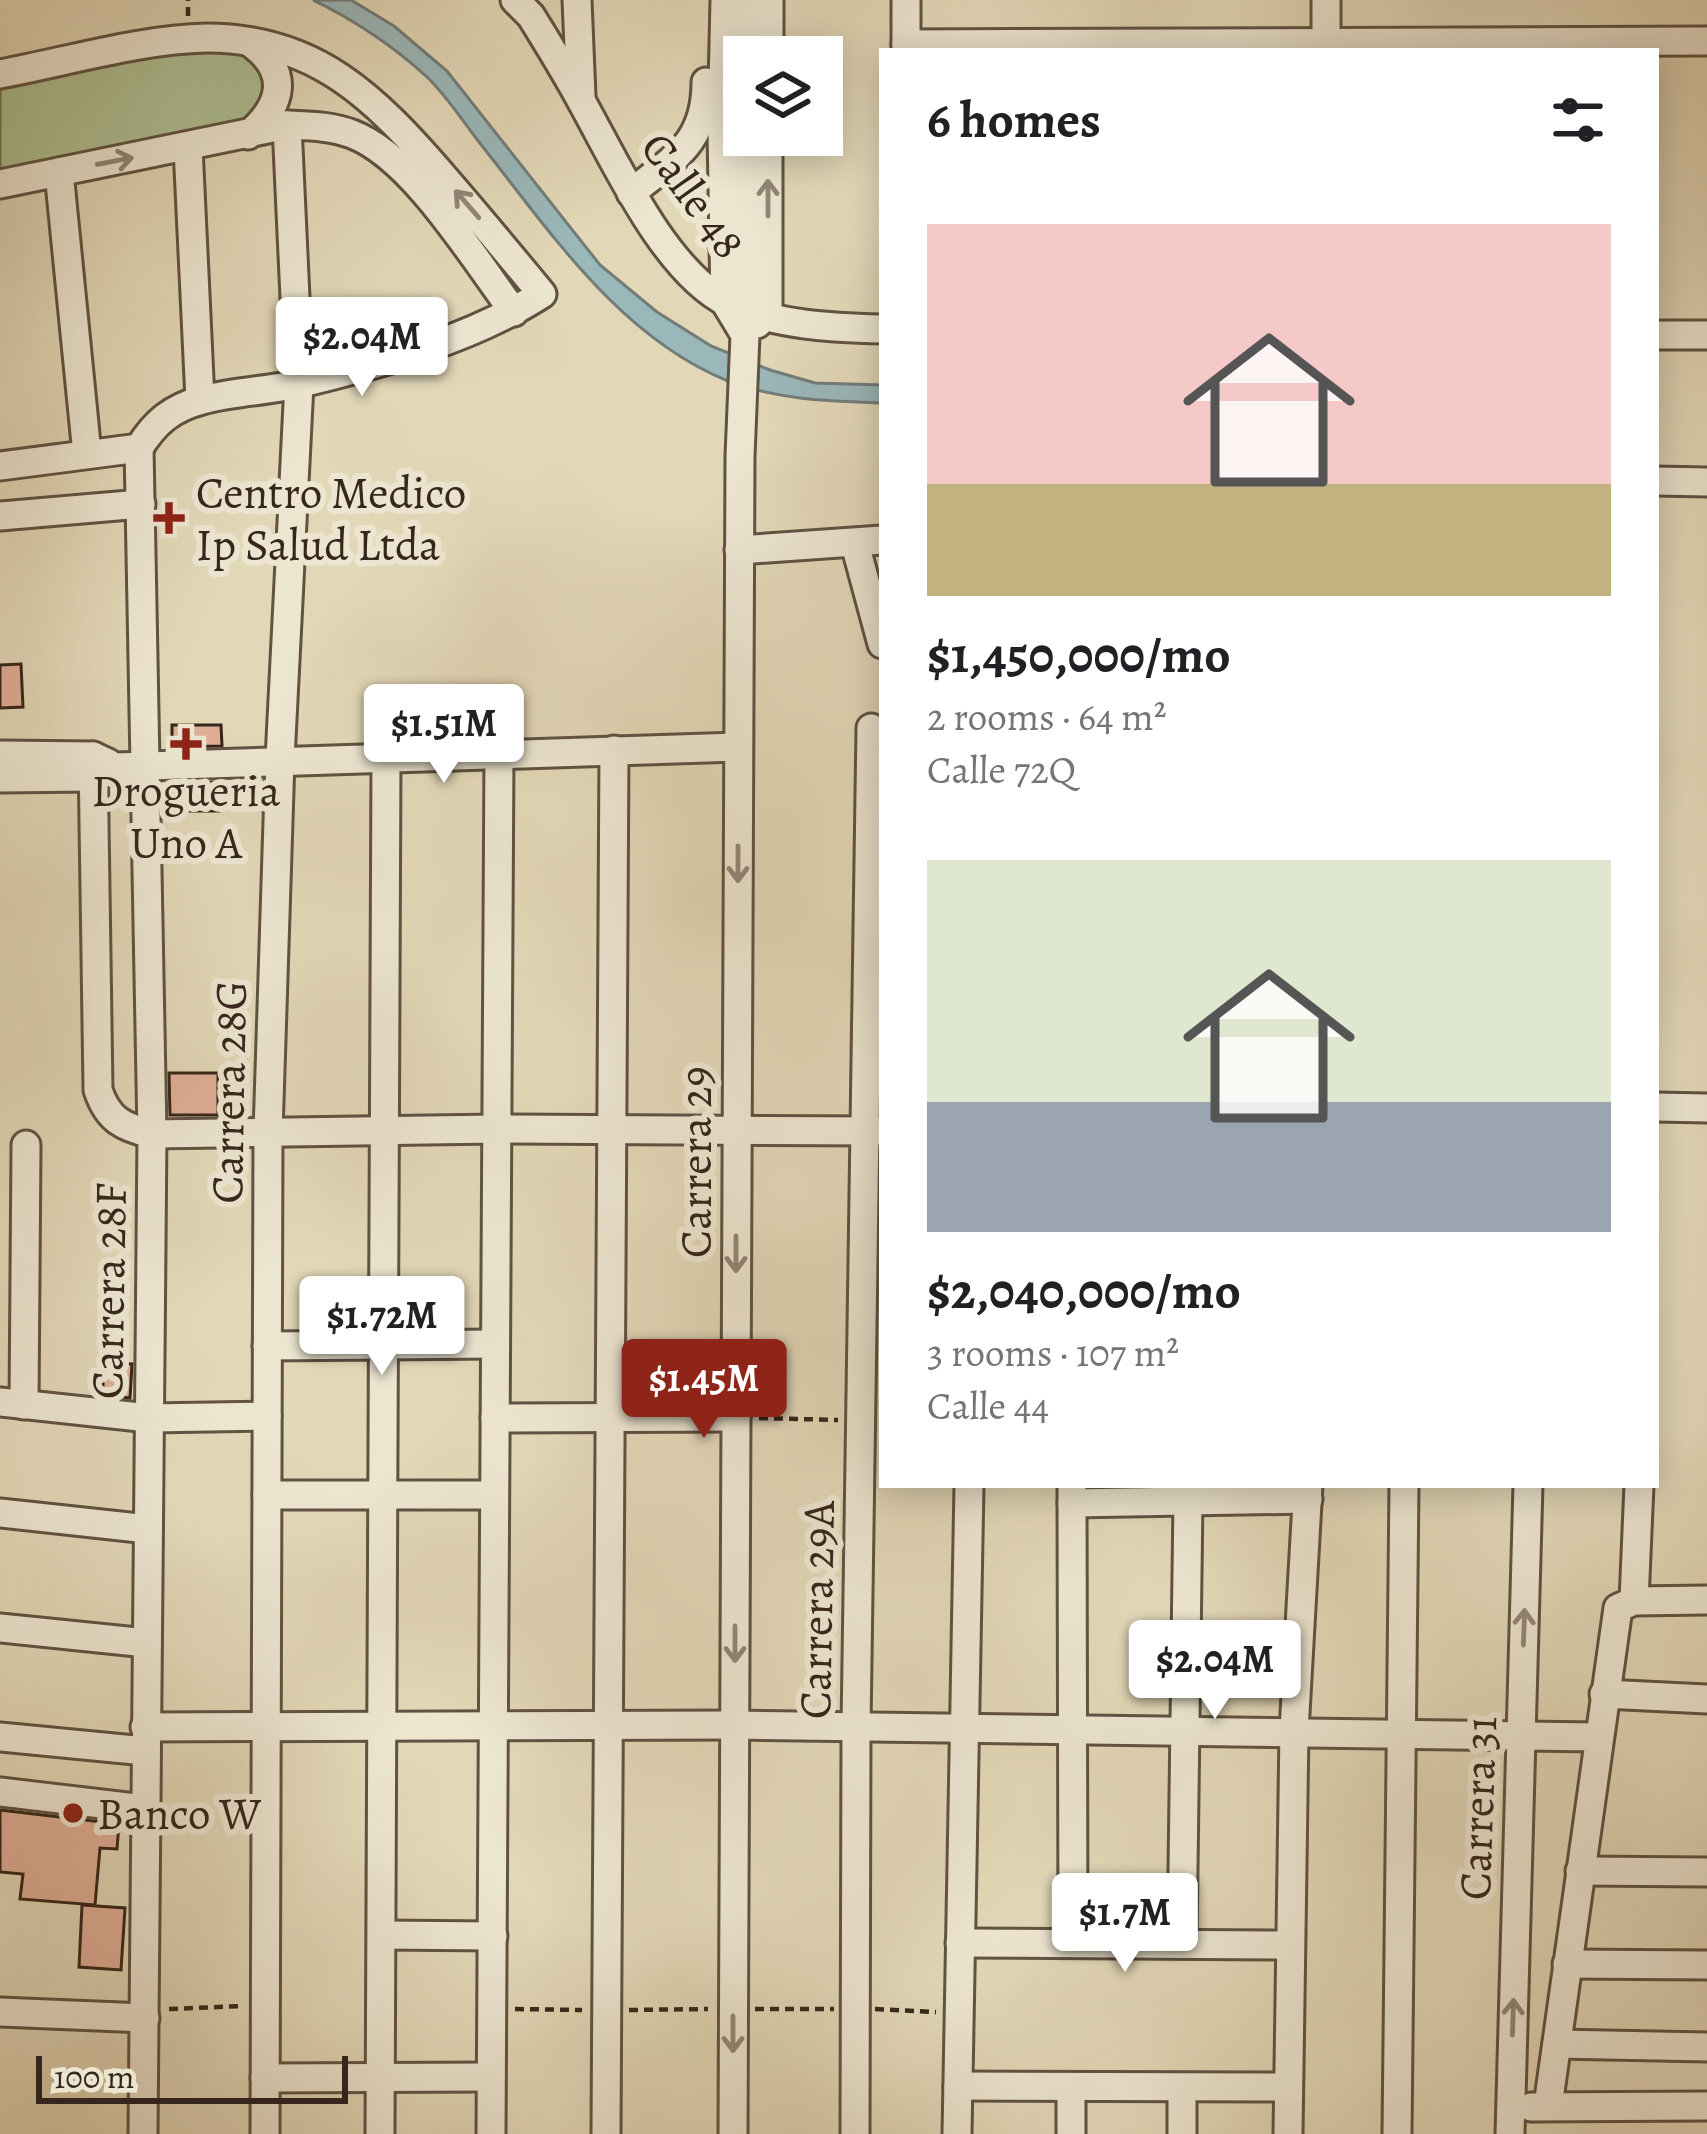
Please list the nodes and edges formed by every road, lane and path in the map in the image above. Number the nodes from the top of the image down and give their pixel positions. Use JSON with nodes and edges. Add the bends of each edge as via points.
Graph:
{"nodes":[{"id":1,"x":515,"y":0,"type":"edge"},
{"id":2,"x":577,"y":0,"type":"edge"},
{"id":3,"x":708,"y":0,"type":"edge"},
{"id":4,"x":725,"y":0,"type":"edge"},
{"id":5,"x":746,"y":0,"type":"edge"},
{"id":6,"x":769,"y":0,"type":"edge"},
{"id":7,"x":906,"y":0,"type":"edge"},
{"id":8,"x":1326,"y":0,"type":"edge"},
{"id":9,"x":745,"y":36,"type":"edge"},
{"id":10,"x":769,"y":36,"type":"edge"},
{"id":11,"x":248,"y":41,"type":"junction"},
{"id":12,"x":1707,"y":41,"type":"edge"},
{"id":13,"x":1325,"y":43,"type":"junction"},
{"id":14,"x":1138,"y":47,"type":"edge"},
{"id":15,"x":1258,"y":47,"type":"edge"},
{"id":16,"x":1378,"y":47,"type":"edge"},
{"id":17,"x":1496,"y":47,"type":"edge"},
{"id":18,"x":1608,"y":47,"type":"edge"},
{"id":19,"x":906,"y":48,"type":"edge"},
{"id":20,"x":1024,"y":48,"type":"edge"},
{"id":21,"x":0,"y":74,"type":"edge"},
{"id":22,"x":581,"y":100,"type":"junction"},
{"id":23,"x":287,"y":125,"type":"junction"},
{"id":24,"x":248,"y":136,"type":"junction"},
{"id":25,"x":188,"y":147,"type":"junction"},
{"id":26,"x":745,"y":156,"type":"edge"},
{"id":27,"x":765,"y":156,"type":"edge"},
{"id":28,"x":59,"y":172,"type":"junction"},
{"id":29,"x":0,"y":184,"type":"edge"},
{"id":30,"x":631,"y":193,"type":"junction"},
{"id":31,"x":514,"y":312,"type":"junction"},
{"id":32,"x":745,"y":322,"type":"junction"},
{"id":33,"x":879,"y":329,"type":"edge"},
{"id":34,"x":1707,"y":334,"type":"edge"},
{"id":35,"x":1659,"y":335,"type":"edge"},
{"id":36,"x":299,"y":384,"type":"junction"},
{"id":37,"x":200,"y":400,"type":"junction"},
{"id":38,"x":140,"y":448,"type":"junction"},
{"id":39,"x":86,"y":454,"type":"junction"},
{"id":40,"x":0,"y":466,"type":"edge"},
{"id":41,"x":1659,"y":481,"type":"edge"},
{"id":42,"x":1707,"y":482,"type":"edge"},
{"id":43,"x":141,"y":504,"type":"junction"},
{"id":44,"x":0,"y":515,"type":"edge"},
{"id":45,"x":868,"y":542,"type":"edge"},
{"id":46,"x":739,"y":550,"type":"junction"},
{"id":47,"x":879,"y":622,"type":"edge"},
{"id":48,"x":871,"y":728,"type":"dead end"},
{"id":49,"x":738,"y":747,"type":"junction"},
{"id":50,"x":614,"y":750,"type":"junction"},
{"id":51,"x":499,"y":752,"type":"junction"},
{"id":52,"x":0,"y":755,"type":"edge"},
{"id":53,"x":386,"y":757,"type":"junction"},
{"id":54,"x":280,"y":759,"type":"junction"},
{"id":55,"x":148,"y":766,"type":"junction"},
{"id":56,"x":101,"y":767,"type":"junction"},
{"id":57,"x":0,"y":778,"type":"edge"},
{"id":58,"x":1659,"y":1107,"type":"edge"},
{"id":59,"x":1707,"y":1108,"type":"edge"},
{"id":60,"x":737,"y":1128,"type":"junction"},
{"id":61,"x":496,"y":1129,"type":"junction"},
{"id":62,"x":611,"y":1129,"type":"junction"},
{"id":63,"x":385,"y":1131,"type":"junction"},
{"id":64,"x":874,"y":1131,"type":"edge"},
{"id":65,"x":268,"y":1132,"type":"junction"},
{"id":66,"x":152,"y":1134,"type":"junction"},
{"id":67,"x":26,"y":1145,"type":"dead end"},
{"id":68,"x":496,"y":1344,"type":"junction"},
{"id":69,"x":267,"y":1346,"type":"junction"},
{"id":70,"x":384,"y":1346,"type":"junction"},
{"id":71,"x":12,"y":1403,"type":"edge"},
{"id":72,"x":267,"y":1416,"type":"junction"},
{"id":73,"x":736,"y":1417,"type":"junction"},
{"id":74,"x":149,"y":1418,"type":"junction"},
{"id":75,"x":495,"y":1418,"type":"junction"},
{"id":76,"x":610,"y":1418,"type":"junction"},
{"id":77,"x":862,"y":1421,"type":"junction"},
{"id":78,"x":969,"y":1488,"type":"edge"},
{"id":79,"x":1404,"y":1488,"type":"edge"},
{"id":80,"x":1528,"y":1488,"type":"edge"},
{"id":81,"x":1640,"y":1488,"type":"edge"},
{"id":82,"x":1308,"y":1492,"type":"edge"},
{"id":83,"x":1072,"y":1494,"type":"edge"},
{"id":84,"x":267,"y":1495,"type":"junction"},
{"id":85,"x":384,"y":1495,"type":"junction"},
{"id":86,"x":493,"y":1495,"type":"junction"},
{"id":87,"x":1188,"y":1500,"type":"junction"},
{"id":88,"x":0,"y":1514,"type":"edge"},
{"id":89,"x":148,"y":1528,"type":"junction"},
{"id":90,"x":1707,"y":1600,"type":"edge"},
{"id":91,"x":1626,"y":1604,"type":"junction"},
{"id":92,"x":0,"y":1628,"type":"edge"},
{"id":93,"x":147,"y":1643,"type":"junction"},
{"id":94,"x":1604,"y":1694,"type":"junction"},
{"id":95,"x":1707,"y":1699,"type":"edge"},
{"id":96,"x":494,"y":1724,"type":"junction"},
{"id":97,"x":267,"y":1725,"type":"junction"},
{"id":98,"x":608,"y":1725,"type":"junction"},
{"id":99,"x":734,"y":1725,"type":"junction"},
{"id":100,"x":384,"y":1726,"type":"junction"},
{"id":101,"x":856,"y":1726,"type":"junction"},
{"id":102,"x":962,"y":1727,"type":"junction"},
{"id":103,"x":1073,"y":1728,"type":"junction"},
{"id":104,"x":1183,"y":1730,"type":"junction"},
{"id":105,"x":1294,"y":1731,"type":"junction"},
{"id":106,"x":1399,"y":1732,"type":"junction"},
{"id":107,"x":1521,"y":1735,"type":"junction"},
{"id":108,"x":0,"y":1737,"type":"edge"},
{"id":109,"x":1598,"y":1737,"type":"junction"},
{"id":110,"x":145,"y":1739,"type":"junction"},
{"id":111,"x":0,"y":1792,"type":"edge"},
{"id":112,"x":144,"y":1810,"type":"junction"},
{"id":113,"x":1580,"y":1871,"type":"junction"},
{"id":114,"x":1707,"y":1872,"type":"edge"},
{"id":115,"x":382,"y":1935,"type":"junction"},
{"id":116,"x":493,"y":1936,"type":"junction"},
{"id":117,"x":960,"y":1943,"type":"junction"},
{"id":118,"x":1073,"y":1943,"type":"junction"},
{"id":119,"x":1183,"y":1943,"type":"junction"},
{"id":120,"x":1290,"y":1945,"type":"junction"},
{"id":121,"x":1568,"y":1964,"type":"junction"},
{"id":122,"x":1707,"y":1965,"type":"edge"},
{"id":123,"x":265,"y":2006,"type":"junction"},
{"id":124,"x":0,"y":2012,"type":"edge"},
{"id":125,"x":145,"y":2014,"type":"junction"},
{"id":126,"x":1557,"y":2044,"type":"junction"},
{"id":127,"x":1707,"y":2047,"type":"edge"},
{"id":128,"x":381,"y":2077,"type":"junction"},
{"id":129,"x":491,"y":2077,"type":"junction"},
{"id":130,"x":265,"y":2078,"type":"junction"},
{"id":131,"x":958,"y":2086,"type":"junction"},
{"id":132,"x":1288,"y":2087,"type":"junction"},
{"id":133,"x":1182,"y":2089,"type":"junction"},
{"id":134,"x":1071,"y":2090,"type":"junction"},
{"id":135,"x":1548,"y":2106,"type":"junction"},
{"id":136,"x":1690,"y":2115,"type":"edge"},
{"id":137,"x":1510,"y":2121,"type":"edge"},
{"id":138,"x":143,"y":2134,"type":"edge"},
{"id":139,"x":265,"y":2134,"type":"edge"},
{"id":140,"x":380,"y":2134,"type":"edge"},
{"id":141,"x":491,"y":2134,"type":"edge"},
{"id":142,"x":606,"y":2134,"type":"edge"},
{"id":143,"x":733,"y":2134,"type":"edge"},
{"id":144,"x":855,"y":2134,"type":"edge"},
{"id":145,"x":957,"y":2134,"type":"edge"},
{"id":146,"x":1071,"y":2134,"type":"edge"},
{"id":147,"x":1182,"y":2134,"type":"edge"},
{"id":148,"x":1288,"y":2134,"type":"edge"},
{"id":149,"x":1397,"y":2134,"type":"edge"}],
"edges":[{"from":1,"to":22,"type":"street","name":"Calle 48"},
{"from":2,"to":22,"type":"street"},
{"from":3,"to":30,"type":"street","via":[[697,135]]},
{"from":4,"to":32,"type":"street","name":"Carrera 29"},
{"from":5,"to":9,"type":"street"},
{"from":6,"to":10,"type":"street"},
{"from":7,"to":19,"type":"street"},
{"from":8,"to":13,"type":"street"},
{"from":11,"to":21,"type":"street","via":[[187,39]]},
{"from":11,"to":24,"type":"street","via":[[264,52],[278,87],[274,106]]},
{"from":31,"to":11,"type":"street","one_way":true,"via":[[542,294],[371,98],[315,62]]},
{"from":12,"to":18,"type":"street"},
{"from":13,"to":15,"type":"street"},
{"from":13,"to":16,"type":"street"},
{"from":14,"to":15,"type":"street"},
{"from":14,"to":20,"type":"street"},
{"from":16,"to":17,"type":"street"},
{"from":17,"to":18,"type":"street"},
{"from":19,"to":20,"type":"street"},
{"from":22,"to":30,"type":"street","name":"Calle 48"},
{"from":23,"to":24,"type":"street"},
{"from":23,"to":31,"type":"street","via":[[355,135],[398,161]]},
{"from":23,"to":36,"type":"street","name":"Carrera 28G"},
{"from":24,"to":25,"type":"street"},
{"from":28,"to":25,"type":"street","one_way":true},
{"from":25,"to":37,"type":"street"},
{"from":26,"to":32,"type":"street"},
{"from":32,"to":27,"type":"street","name":"Carrera 29","one_way":true},
{"from":28,"to":29,"type":"street"},
{"from":28,"to":39,"type":"street"},
{"from":30,"to":32,"type":"street","name":"Calle 48","via":[[682,264]]},
{"from":31,"to":36,"type":"street"},
{"from":32,"to":33,"type":"street","name":"Calle 48"},
{"from":32,"to":46,"type":"street","name":"Carrera 29"},
{"from":34,"to":35,"type":"street"},
{"from":36,"to":37,"type":"street"},
{"from":36,"to":54,"type":"street","name":"Carrera 28G"},
{"from":37,"to":38,"type":"street","via":[[155,422]]},
{"from":38,"to":39,"type":"street"},
{"from":38,"to":43,"type":"street","name":"Carrera 28F"},
{"from":39,"to":40,"type":"street"},
{"from":41,"to":42,"type":"street"},
{"from":43,"to":44,"type":"street"},
{"from":43,"to":55,"type":"street","name":"Carrera 28F"},
{"from":45,"to":46,"type":"street"},
{"from":45,"to":47,"type":"street"},
{"from":46,"to":49,"type":"street","name":"Carrera 29"},
{"from":48,"to":64,"type":"street","name":"Carrera 29A"},
{"from":49,"to":50,"type":"street"},
{"from":49,"to":60,"type":"street","name":"Carrera 29","one_way":true},
{"from":50,"to":51,"type":"street"},
{"from":50,"to":62,"type":"street"},
{"from":51,"to":53,"type":"street"},
{"from":51,"to":61,"type":"street"},
{"from":52,"to":56,"type":"street"},
{"from":53,"to":54,"type":"street"},
{"from":53,"to":63,"type":"street"},
{"from":54,"to":55,"type":"street"},
{"from":54,"to":65,"type":"street","name":"Carrera 28G"},
{"from":55,"to":56,"type":"street"},
{"from":55,"to":66,"type":"street","name":"Carrera 28F"},
{"from":56,"to":57,"type":"street"},
{"from":56,"to":66,"type":"street","via":[[98,1090],[124,1128]]},
{"from":58,"to":59,"type":"street"},
{"from":60,"to":62,"type":"street"},
{"from":60,"to":64,"type":"street"},
{"from":60,"to":73,"type":"street","name":"Carrera 29","one_way":true},
{"from":61,"to":62,"type":"street"},
{"from":61,"to":63,"type":"street"},
{"from":61,"to":68,"type":"street"},
{"from":62,"to":76,"type":"street"},
{"from":63,"to":65,"type":"street"},
{"from":63,"to":70,"type":"street"},
{"from":64,"to":77,"type":"street","name":"Carrera 29A"},
{"from":65,"to":66,"type":"street"},
{"from":65,"to":69,"type":"street","name":"Carrera 28G"},
{"from":66,"to":74,"type":"street","name":"Carrera 28F"},
{"from":67,"to":71,"type":"street"},
{"from":68,"to":70,"type":"street"},
{"from":68,"to":75,"type":"street"},
{"from":69,"to":70,"type":"street"},
{"from":69,"to":72,"type":"street","name":"Carrera 28G"},
{"from":70,"to":85,"type":"street"},
{"from":71,"to":74,"type":"street"},
{"from":72,"to":74,"type":"street"},
{"from":72,"to":84,"type":"street","name":"Carrera 28G"},
{"from":73,"to":76,"type":"street"},
{"from":73,"to":77,"type":"path"},
{"from":73,"to":99,"type":"street","name":"Carrera 29","one_way":true},
{"from":74,"to":89,"type":"street","name":"Carrera 28F"},
{"from":75,"to":76,"type":"street"},
{"from":75,"to":86,"type":"street"},
{"from":76,"to":98,"type":"street"},
{"from":77,"to":101,"type":"street","name":"Carrera 29A"},
{"from":78,"to":102,"type":"street"},
{"from":79,"to":106,"type":"street"},
{"from":107,"to":80,"type":"street","name":"Carrera 31","one_way":true},
{"from":81,"to":91,"type":"street"},
{"from":82,"to":87,"type":"street"},
{"from":82,"to":105,"type":"street"},
{"from":83,"to":87,"type":"street"},
{"from":83,"to":103,"type":"street"},
{"from":84,"to":85,"type":"street"},
{"from":84,"to":97,"type":"street","name":"Carrera 28G"},
{"from":85,"to":86,"type":"street"},
{"from":85,"to":100,"type":"street"},
{"from":86,"to":96,"type":"street"},
{"from":87,"to":104,"type":"street"},
{"from":88,"to":89,"type":"street"},
{"from":89,"to":93,"type":"street","name":"Carrera 28F"},
{"from":90,"to":91,"type":"street"},
{"from":91,"to":94,"type":"street"},
{"from":92,"to":93,"type":"street"},
{"from":93,"to":110,"type":"street","name":"Carrera 28F"},
{"from":94,"to":95,"type":"street"},
{"from":94,"to":109,"type":"street"},
{"from":96,"to":98,"type":"street"},
{"from":96,"to":100,"type":"street"},
{"from":96,"to":116,"type":"street"},
{"from":97,"to":100,"type":"street"},
{"from":97,"to":110,"type":"street"},
{"from":97,"to":123,"type":"street","name":"Carrera 28G"},
{"from":98,"to":99,"type":"street"},
{"from":98,"to":142,"type":"street"},
{"from":99,"to":101,"type":"street"},
{"from":99,"to":143,"type":"street","name":"Carrera 29","one_way":true},
{"from":100,"to":115,"type":"street"},
{"from":101,"to":102,"type":"street"},
{"from":101,"to":144,"type":"street","name":"Carrera 29A"},
{"from":102,"to":103,"type":"street"},
{"from":102,"to":117,"type":"street"},
{"from":103,"to":104,"type":"street"},
{"from":103,"to":118,"type":"street"},
{"from":104,"to":105,"type":"street"},
{"from":104,"to":119,"type":"street"},
{"from":105,"to":106,"type":"street"},
{"from":105,"to":120,"type":"street"},
{"from":106,"to":107,"type":"street"},
{"from":106,"to":149,"type":"street"},
{"from":107,"to":109,"type":"street"},
{"from":137,"to":107,"type":"street","name":"Carrera 31","one_way":true},
{"from":108,"to":110,"type":"street"},
{"from":109,"to":113,"type":"street"},
{"from":110,"to":112,"type":"street","name":"Carrera 28F"},
{"from":111,"to":112,"type":"street"},
{"from":112,"to":125,"type":"street","name":"Carrera 28F"},
{"from":113,"to":114,"type":"street"},
{"from":113,"to":121,"type":"street"},
{"from":115,"to":116,"type":"street"},
{"from":115,"to":128,"type":"street"},
{"from":116,"to":129,"type":"street"},
{"from":117,"to":118,"type":"street"},
{"from":117,"to":131,"type":"street"},
{"from":118,"to":119,"type":"street"},
{"from":119,"to":120,"type":"street"},
{"from":120,"to":132,"type":"street"},
{"from":121,"to":122,"type":"street"},
{"from":121,"to":126,"type":"street"},
{"from":123,"to":125,"type":"path"},
{"from":123,"to":130,"type":"street","name":"Carrera 28G"},
{"from":124,"to":125,"type":"street"},
{"from":125,"to":138,"type":"street","name":"Carrera 28F"},
{"from":126,"to":127,"type":"street"},
{"from":126,"to":135,"type":"street"},
{"from":128,"to":129,"type":"street"},
{"from":128,"to":130,"type":"street"},
{"from":128,"to":140,"type":"street"},
{"from":129,"to":141,"type":"street"},
{"from":130,"to":139,"type":"street","name":"Carrera 28G"},
{"from":131,"to":134,"type":"street"},
{"from":131,"to":145,"type":"street"},
{"from":132,"to":133,"type":"street"},
{"from":132,"to":148,"type":"street"},
{"from":133,"to":134,"type":"street"},
{"from":133,"to":147,"type":"street"},
{"from":134,"to":146,"type":"street"},
{"from":135,"to":136,"type":"street"},
{"from":135,"to":137,"type":"street"}]}
